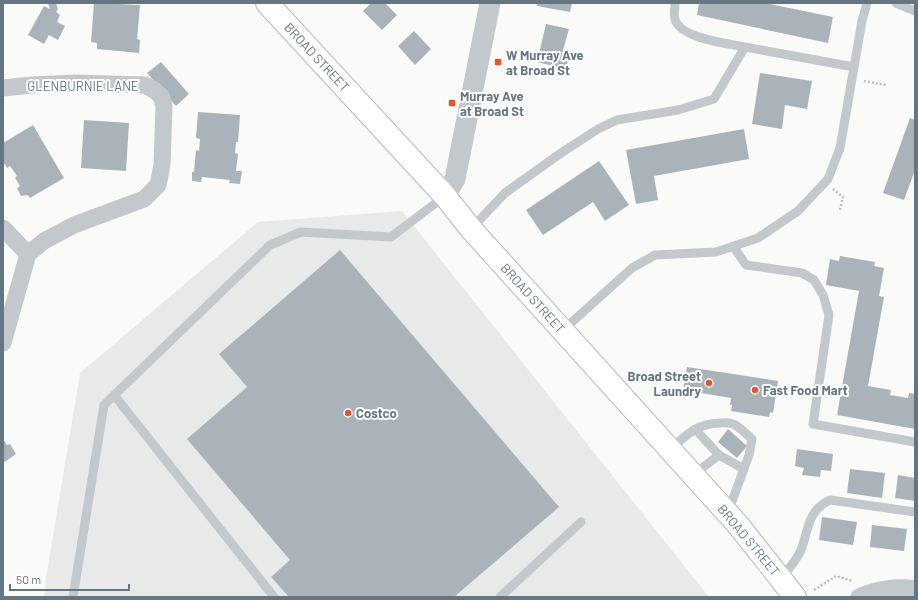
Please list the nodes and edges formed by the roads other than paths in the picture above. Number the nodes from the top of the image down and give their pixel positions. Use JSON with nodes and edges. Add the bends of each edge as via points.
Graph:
{"nodes":[{"id":1,"x":266,"y":3,"type":"edge"},
{"id":2,"x":490,"y":3,"type":"edge"},
{"id":3,"x":675,"y":3,"type":"edge"},
{"id":4,"x":867,"y":3,"type":"edge"},
{"id":5,"x":896,"y":3,"type":"edge"},
{"id":6,"x":915,"y":11,"type":"edge"},
{"id":7,"x":745,"y":47,"type":"junction"},
{"id":8,"x":854,"y":67,"type":"junction"},
{"id":9,"x":3,"y":88,"type":"edge"},
{"id":10,"x":445,"y":196,"type":"junction"},
{"id":11,"x":3,"y":228,"type":"edge"},
{"id":12,"x":471,"y":230,"type":"junction"},
{"id":13,"x":733,"y":246,"type":"junction"},
{"id":14,"x":28,"y":254,"type":"junction"},
{"id":15,"x":562,"y":331,"type":"junction"},
{"id":16,"x":3,"y":343,"type":"edge"},
{"id":17,"x":114,"y":395,"type":"junction"},
{"id":18,"x":695,"y":429,"type":"junction"},
{"id":19,"x":915,"y":442,"type":"edge"},
{"id":20,"x":670,"y":450,"type":"junction"},
{"id":21,"x":719,"y":455,"type":"junction"},
{"id":22,"x":744,"y":469,"type":"junction"},
{"id":23,"x":693,"y":475,"type":"junction"},
{"id":24,"x":915,"y":512,"type":"edge"},
{"id":25,"x":727,"y":513,"type":"junction"},
{"id":26,"x":581,"y":522,"type":"dead end"},
{"id":27,"x":781,"y":579,"type":"junction"},
{"id":28,"x":915,"y":589,"type":"edge"},
{"id":29,"x":805,"y":593,"type":"edge"},
{"id":30,"x":863,"y":595,"type":"edge"},
{"id":31,"x":73,"y":597,"type":"edge"},
{"id":32,"x":274,"y":597,"type":"edge"},
{"id":33,"x":500,"y":597,"type":"edge"}],
"edges":[{"from":1,"to":10,"type":"main road","name":"BROAD STREET"},
{"from":2,"to":10,"type":"street","via":[[455,179]]},
{"from":3,"to":7,"type":"lane","via":[[675,21],[684,31],[692,36]]},
{"from":4,"to":8,"type":"lane"},
{"from":5,"to":6,"type":"lane"},
{"from":7,"to":8,"type":"lane"},
{"from":7,"to":12,"type":"lane","via":[[714,98],[678,110],[617,120],[598,129],[505,193]]},
{"from":8,"to":13,"type":"lane","via":[[840,148],[828,179],[798,211],[758,238]]},
{"from":9,"to":14,"type":"street","name":"GLENBURNIE LANE","via":[[74,83],[145,85],[161,96],[164,106],[162,165],[158,185],[144,199],[74,225],[44,241]]},
{"from":10,"to":12,"type":"main road","name":"BROAD STREET"},
{"from":10,"to":17,"type":"lane","via":[[391,237],[301,232],[270,245]]},
{"from":11,"to":14,"type":"street"},
{"from":12,"to":15,"type":"main road","name":"BROAD STREET"},
{"from":13,"to":15,"type":"lane","via":[[716,252],[655,255],[632,268]]},
{"from":13,"to":19,"type":"lane","via":[[746,265],[802,274],[814,280],[823,295],[829,315],[813,424]]},
{"from":14,"to":16,"type":"street"},
{"from":15,"to":20,"type":"main road","name":"BROAD STREET"},
{"from":17,"to":31,"type":"lane","via":[[104,405]]},
{"from":17,"to":32,"type":"lane"},
{"from":18,"to":20,"type":"lane"},
{"from":18,"to":21,"type":"lane"},
{"from":18,"to":22,"type":"lane","via":[[731,423],[744,432],[752,439]]},
{"from":20,"to":23,"type":"main road","name":"BROAD STREET"},
{"from":21,"to":22,"type":"lane"},
{"from":21,"to":23,"type":"lane"},
{"from":22,"to":25,"type":"lane"},
{"from":23,"to":25,"type":"main road","name":"BROAD STREET"},
{"from":24,"to":27,"type":"lane","via":[[830,500],[814,512],[800,552]]},
{"from":25,"to":27,"type":"main road","name":"BROAD STREET"},
{"from":26,"to":33,"type":"lane"},
{"from":27,"to":29,"type":"main road","name":"BROAD STREET"},
{"from":28,"to":30,"type":"street","via":[[898,588]]}]}
